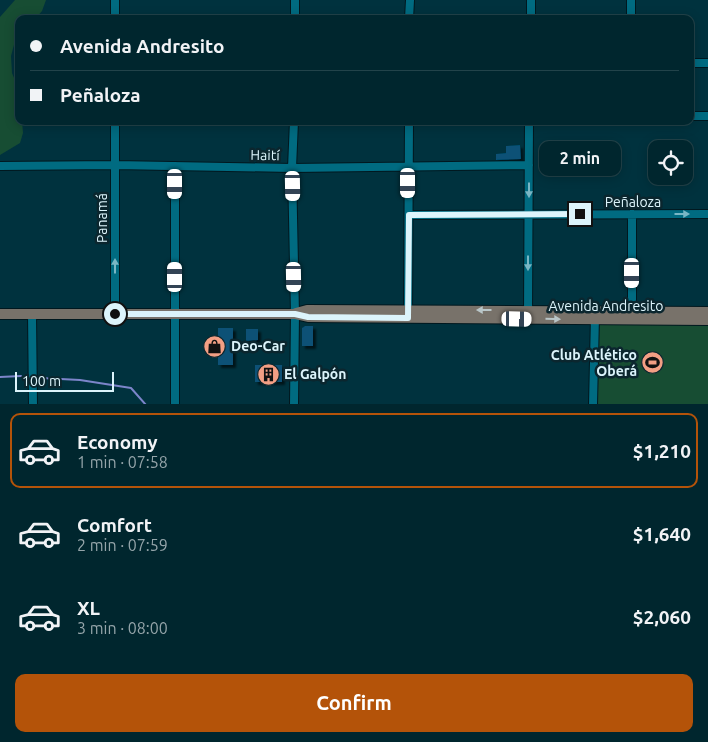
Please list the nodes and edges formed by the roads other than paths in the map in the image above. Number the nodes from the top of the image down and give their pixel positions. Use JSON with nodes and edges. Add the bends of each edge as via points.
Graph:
{"nodes":[{"id":1,"x":115,"y":0,"type":"edge"},
{"id":2,"x":295,"y":0,"type":"edge"},
{"id":3,"x":410,"y":0,"type":"edge"},
{"id":4,"x":531,"y":0,"type":"edge"},
{"id":5,"x":631,"y":0,"type":"edge"},
{"id":6,"x":115,"y":15,"type":"edge"},
{"id":7,"x":295,"y":15,"type":"edge"},
{"id":8,"x":409,"y":15,"type":"edge"},
{"id":9,"x":531,"y":15,"type":"edge"},
{"id":10,"x":631,"y":15,"type":"edge"},
{"id":11,"x":694,"y":64,"type":"edge"},
{"id":12,"x":708,"y":64,"type":"edge"},
{"id":13,"x":694,"y":116,"type":"edge"},
{"id":14,"x":708,"y":116,"type":"edge"},
{"id":15,"x":115,"y":125,"type":"edge"},
{"id":16,"x":294,"y":125,"type":"edge"},
{"id":17,"x":408,"y":125,"type":"edge"},
{"id":18,"x":529,"y":125,"type":"edge"},
{"id":19,"x":115,"y":165,"type":"junction"},
{"id":20,"x":529,"y":165,"type":"junction"},
{"id":21,"x":0,"y":166,"type":"edge"},
{"id":22,"x":175,"y":166,"type":"junction"},
{"id":23,"x":408,"y":167,"type":"junction"},
{"id":24,"x":292,"y":168,"type":"junction"},
{"id":25,"x":528,"y":214,"type":"junction"},
{"id":26,"x":632,"y":214,"type":"junction"},
{"id":27,"x":708,"y":214,"type":"edge"},
{"id":28,"x":409,"y":215,"type":"junction"},
{"id":29,"x":708,"y":312,"type":"edge"},
{"id":30,"x":0,"y":314,"type":"edge"},
{"id":31,"x":32,"y":314,"type":"junction"},
{"id":32,"x":115,"y":314,"type":"junction"},
{"id":33,"x":175,"y":314,"type":"junction"},
{"id":34,"x":295,"y":314,"type":"junction"},
{"id":35,"x":408,"y":314,"type":"junction"},
{"id":36,"x":528,"y":315,"type":"junction"},
{"id":37,"x":595,"y":316,"type":"junction"},
{"id":38,"x":632,"y":316,"type":"junction"},
{"id":39,"x":708,"y":320,"type":"edge"},
{"id":40,"x":33,"y":404,"type":"edge"},
{"id":41,"x":175,"y":404,"type":"edge"},
{"id":42,"x":294,"y":404,"type":"edge"},
{"id":43,"x":593,"y":404,"type":"edge"}],
"edges":[{"from":1,"to":6,"type":"street"},
{"from":2,"to":7,"type":"street"},
{"from":3,"to":8,"type":"street"},
{"from":4,"to":9,"type":"street"},
{"from":5,"to":10,"type":"street"},
{"from":11,"to":12,"type":"street"},
{"from":13,"to":14,"type":"street"},
{"from":15,"to":19,"type":"street","name":"Panamá"},
{"from":16,"to":24,"type":"street"},
{"from":17,"to":23,"type":"street"},
{"from":18,"to":20,"type":"street"},
{"from":19,"to":21,"type":"street","name":"Haití"},
{"from":19,"to":22,"type":"street","name":"Haití"},
{"from":32,"to":19,"type":"street","name":"Panamá","one_way":true},
{"from":20,"to":23,"type":"street","name":"Haití"},
{"from":20,"to":25,"type":"street","one_way":true},
{"from":22,"to":24,"type":"street","name":"Haití"},
{"from":22,"to":33,"type":"street"},
{"from":23,"to":24,"type":"street","name":"Haití"},
{"from":23,"to":28,"type":"street"},
{"from":24,"to":34,"type":"street"},
{"from":25,"to":26,"type":"street","name":"Peñaloza"},
{"from":25,"to":28,"type":"street","name":"Peñaloza"},
{"from":25,"to":36,"type":"street","one_way":true},
{"from":26,"to":27,"type":"street","name":"Peñaloza","one_way":true},
{"from":26,"to":38,"type":"street"},
{"from":28,"to":35,"type":"street"},
{"from":29,"to":38,"type":"main road","name":"Avenida Andresito"},
{"from":30,"to":31,"type":"main road","name":"Avenida Andresito"},
{"from":31,"to":32,"type":"main road","name":"Avenida Andresito"},
{"from":31,"to":40,"type":"street"},
{"from":32,"to":33,"type":"main road","name":"Avenida Andresito"},
{"from":33,"to":34,"type":"main road","name":"Avenida Andresito"},
{"from":33,"to":41,"type":"street"},
{"from":34,"to":35,"type":"main road","name":"Avenida Andresito","via":[[307,310]]},
{"from":34,"to":42,"type":"street"},
{"from":35,"to":36,"type":"main road","name":"Avenida Andresito"},
{"from":36,"to":37,"type":"main road","name":"Avenida Andresito"},
{"from":37,"to":38,"type":"main road","name":"Avenida Andresito"},
{"from":37,"to":43,"type":"street"},
{"from":38,"to":39,"type":"main road","name":"Avenida Andresito"}]}
